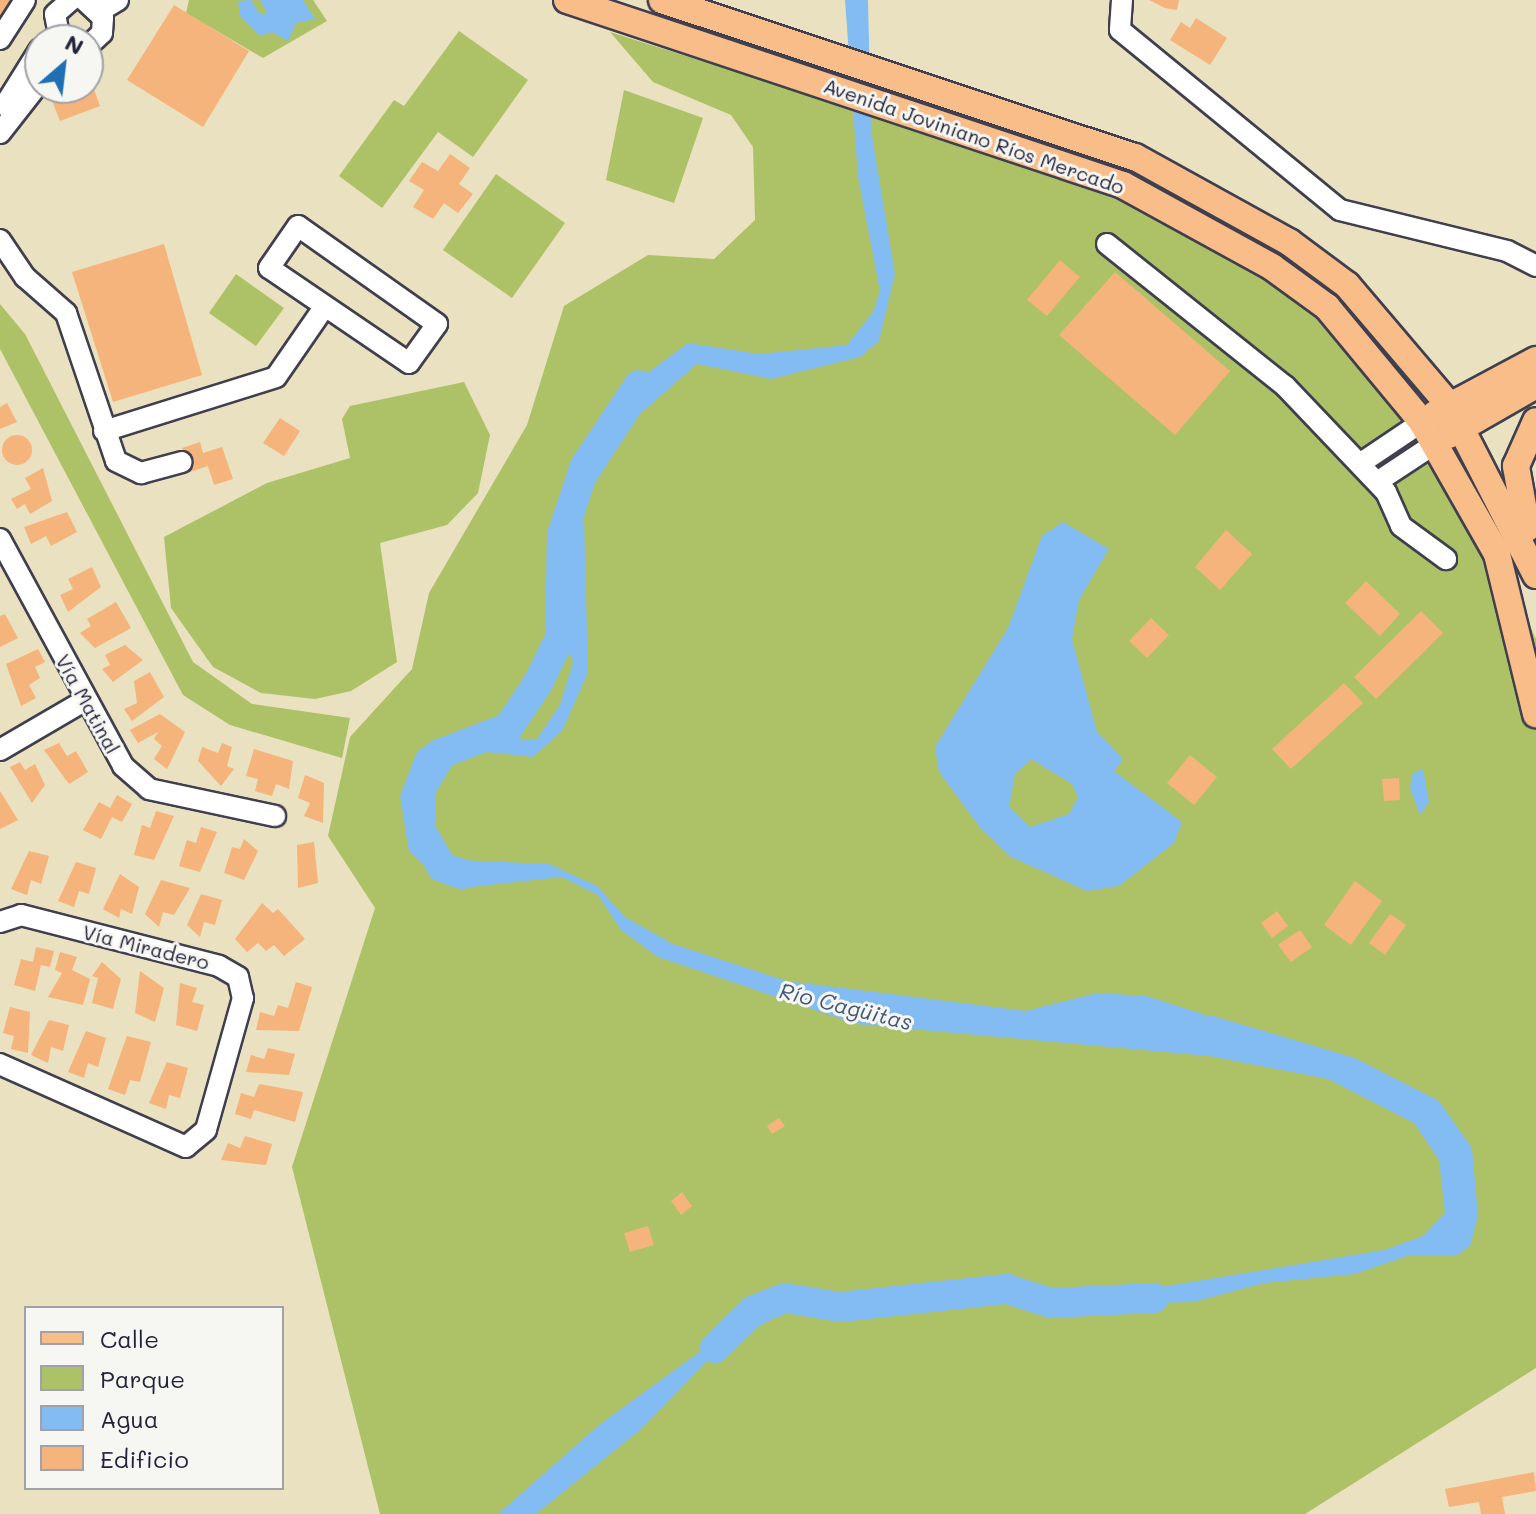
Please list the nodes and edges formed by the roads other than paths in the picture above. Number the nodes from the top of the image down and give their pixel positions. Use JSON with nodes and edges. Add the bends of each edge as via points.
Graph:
{"nodes":[{"id":1,"x":25,"y":0,"type":"edge"},
{"id":2,"x":71,"y":0,"type":"edge"},
{"id":3,"x":118,"y":0,"type":"edge"},
{"id":4,"x":567,"y":0,"type":"edge"},
{"id":5,"x":662,"y":0,"type":"edge"},
{"id":6,"x":1122,"y":0,"type":"edge"},
{"id":7,"x":90,"y":3,"type":"edge"},
{"id":8,"x":55,"y":24,"type":"edge"},
{"id":9,"x":98,"y":24,"type":"edge"},
{"id":10,"x":0,"y":39,"type":"edge"},
{"id":11,"x":24,"y":74,"type":"edge"},
{"id":12,"x":24,"y":100,"type":"edge"},
{"id":13,"x":3,"y":124,"type":"edge"},
{"id":14,"x":0,"y":240,"type":"edge"},
{"id":15,"x":1107,"y":244,"type":"dead end"},
{"id":16,"x":1536,"y":266,"type":"edge"},
{"id":17,"x":325,"y":306,"type":"junction"},
{"id":18,"x":1536,"y":360,"type":"edge"},
{"id":19,"x":1536,"y":385,"type":"edge"},
{"id":20,"x":1456,"y":416,"type":"junction"},
{"id":21,"x":1536,"y":421,"type":"edge"},
{"id":22,"x":104,"y":431,"type":"junction"},
{"id":23,"x":1429,"y":433,"type":"junction"},
{"id":24,"x":182,"y":462,"type":"dead end"},
{"id":25,"x":1361,"y":463,"type":"junction"},
{"id":26,"x":1377,"y":482,"type":"junction"},
{"id":27,"x":0,"y":539,"type":"edge"},
{"id":28,"x":1446,"y":559,"type":"dead end"},
{"id":29,"x":1534,"y":567,"type":"edge"},
{"id":30,"x":7,"y":571,"type":"edge"},
{"id":31,"x":84,"y":701,"type":"junction"},
{"id":32,"x":1536,"y":714,"type":"edge"},
{"id":33,"x":0,"y":750,"type":"edge"},
{"id":34,"x":275,"y":816,"type":"dead end"},
{"id":35,"x":0,"y":922,"type":"edge"},
{"id":36,"x":0,"y":1064,"type":"edge"}],
"edges":[{"from":1,"to":10,"type":"street"},
{"from":2,"to":8,"type":"street","via":[[55,14]]},
{"from":3,"to":7,"type":"street"},
{"from":4,"to":23,"type":"main road","name":"Avenida Joviniano Ríos Mercado","via":[[1123,185],[1272,267],[1327,307]]},
{"from":5,"to":20,"type":"main road","name":"Avenida Joviniano Ríos Mercado","via":[[1135,157],[1289,242],[1347,285]]},
{"from":6,"to":16,"type":"street","via":[[1120,30],[1340,210],[1507,251]]},
{"from":7,"to":9,"type":"street"},
{"from":11,"to":13,"type":"street","via":[[8,100]]},
{"from":12,"to":13,"type":"street"},
{"from":14,"to":22,"type":"street","via":[[25,277],[66,313]]},
{"from":15,"to":25,"type":"street","via":[[1285,386]]},
{"from":17,"to":17,"type":"street","via":[[269,268],[298,226],[437,324],[409,363]]},
{"from":17,"to":22,"type":"street","via":[[276,377]]},
{"from":18,"to":20,"type":"main road"},
{"from":19,"to":20,"type":"main road"},
{"from":20,"to":23,"type":"main road"},
{"from":20,"to":29,"type":"main road","name":"Avenida Joviniano Ríos Mercado"},
{"from":21,"to":29,"type":"main road","via":[[1516,466]]},
{"from":22,"to":24,"type":"street","via":[[112,456],[127,470]]},
{"from":23,"to":25,"type":"street"},
{"from":23,"to":26,"type":"street"},
{"from":23,"to":32,"type":"main road","name":"Avenida Joviniano Ríos Mercado","via":[[1497,554]]},
{"from":25,"to":26,"type":"street"},
{"from":26,"to":28,"type":"street","via":[[1401,526]]},
{"from":27,"to":30,"type":"street","name":"Vía Matinal"},
{"from":30,"to":31,"type":"street","name":"Vía Matinal"},
{"from":31,"to":33,"type":"street"},
{"from":31,"to":34,"type":"street","name":"Vía Matinal","via":[[123,766],[149,789]]},
{"from":35,"to":36,"type":"street","name":"Vía Miradero","via":[[21,915],[219,966],[238,977],[243,998],[206,1130],[186,1147]]}]}
